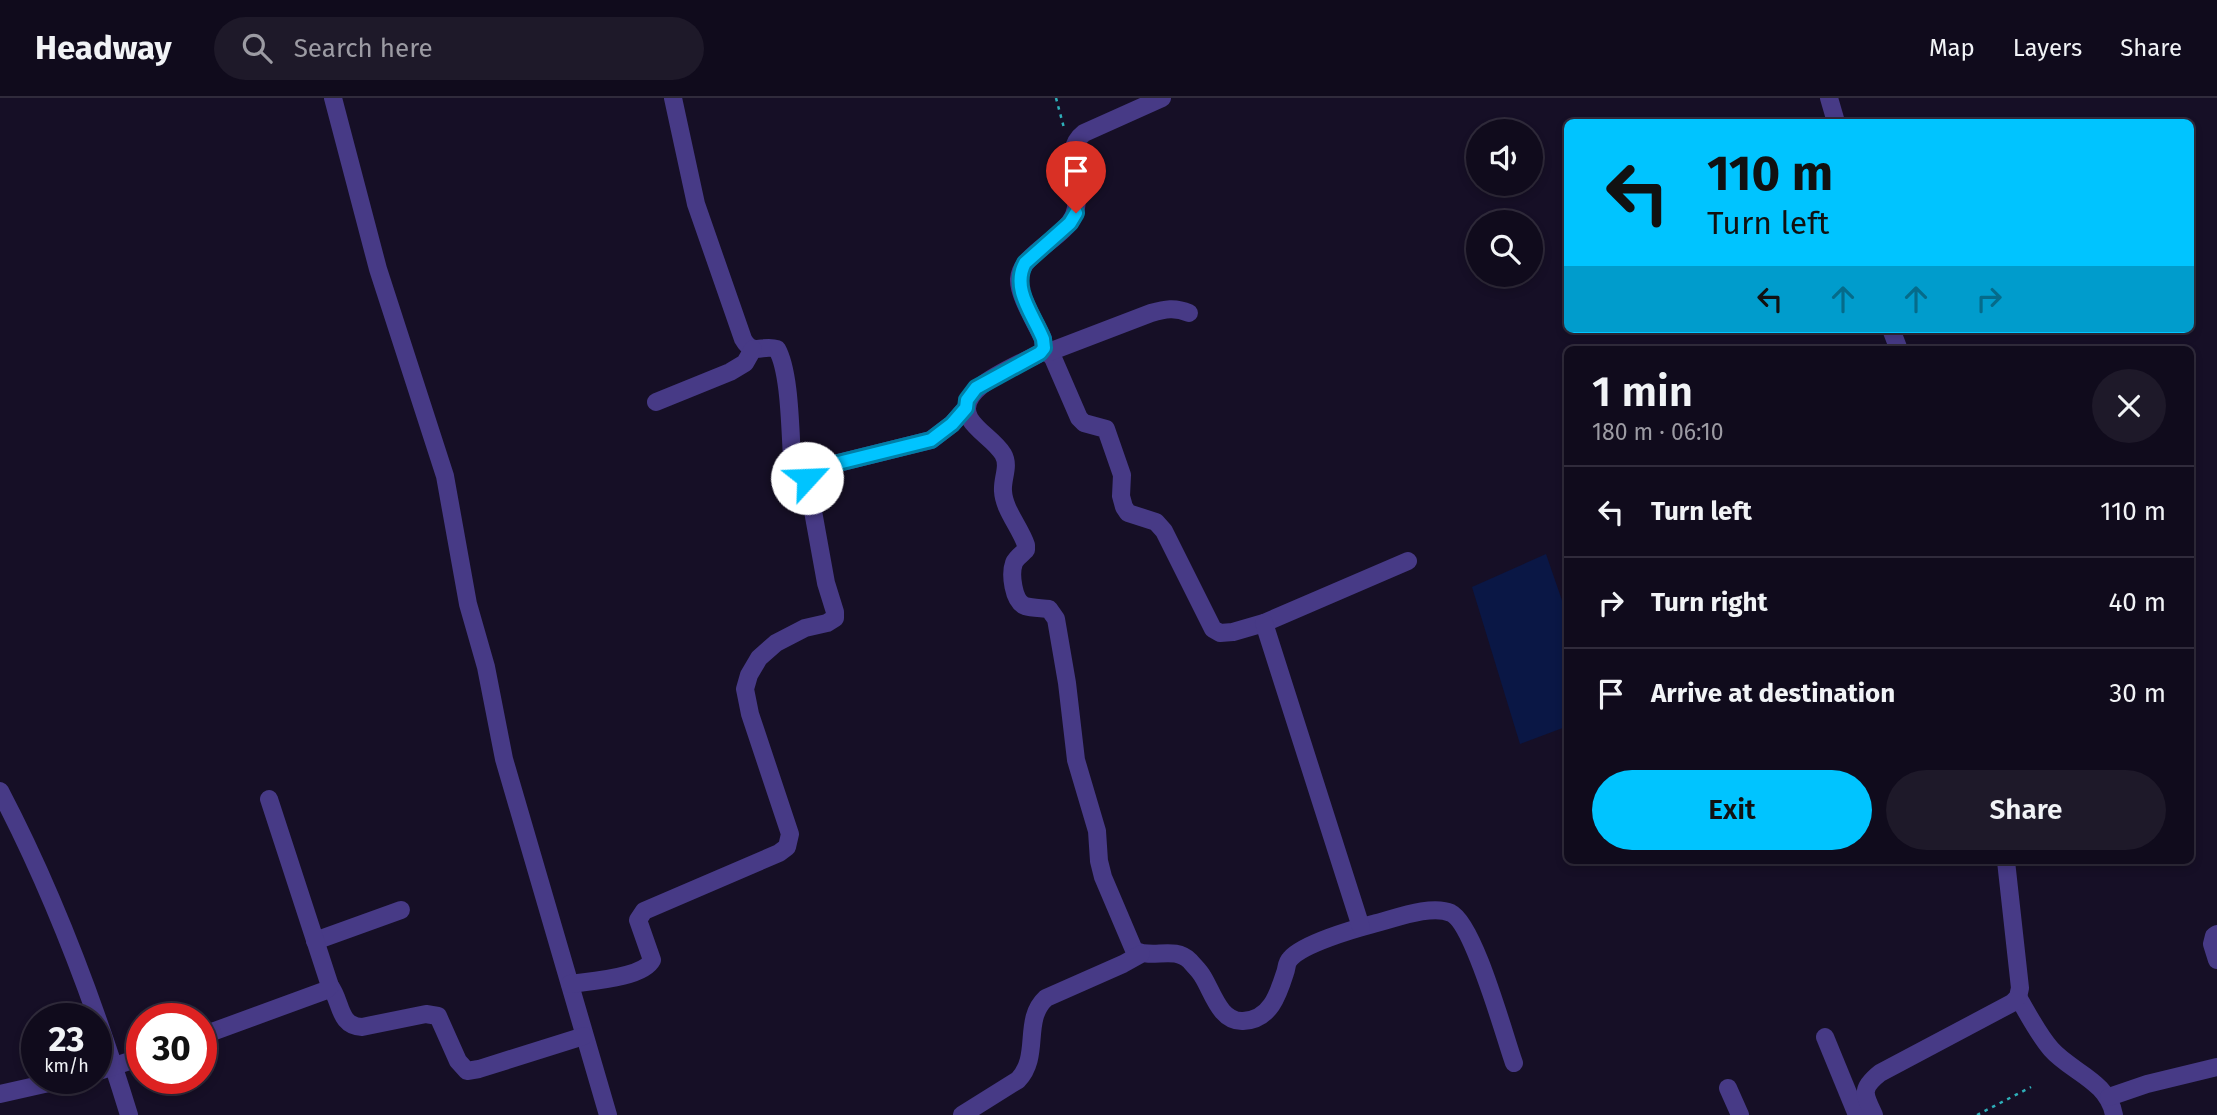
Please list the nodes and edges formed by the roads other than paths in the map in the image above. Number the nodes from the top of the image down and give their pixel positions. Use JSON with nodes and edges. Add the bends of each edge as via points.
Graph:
{"nodes":[{"id":1,"x":333,"y":98,"type":"edge"},
{"id":2,"x":673,"y":98,"type":"edge"},
{"id":3,"x":1162,"y":98,"type":"edge"},
{"id":4,"x":1829,"y":98,"type":"edge"},
{"id":5,"x":1835,"y":119,"type":"edge"},
{"id":6,"x":1189,"y":313,"type":"dead end"},
{"id":7,"x":753,"y":349,"type":"junction"},
{"id":8,"x":1046,"y":350,"type":"junction"},
{"id":9,"x":656,"y":402,"type":"dead end"},
{"id":10,"x":966,"y":408,"type":"junction"},
{"id":11,"x":807,"y":478,"type":"junction"},
{"id":12,"x":1408,"y":561,"type":"dead end"},
{"id":13,"x":1264,"y":623,"type":"junction"},
{"id":14,"x":0,"y":791,"type":"edge"},
{"id":15,"x":269,"y":799,"type":"dead end"},
{"id":16,"x":2006,"y":864,"type":"edge"},
{"id":17,"x":401,"y":910,"type":"dead end"},
{"id":18,"x":1361,"y":927,"type":"junction"},
{"id":19,"x":2217,"y":934,"type":"edge"},
{"id":20,"x":316,"y":941,"type":"junction"},
{"id":21,"x":1141,"y":954,"type":"junction"},
{"id":22,"x":2217,"y":960,"type":"edge"},
{"id":23,"x":570,"y":984,"type":"junction"},
{"id":24,"x":330,"y":986,"type":"junction"},
{"id":25,"x":2018,"y":997,"type":"junction"},
{"id":26,"x":217,"y":1030,"type":"edge"},
{"id":27,"x":584,"y":1036,"type":"junction"},
{"id":28,"x":1825,"y":1037,"type":"dead end"},
{"id":29,"x":126,"y":1063,"type":"edge"},
{"id":30,"x":1514,"y":1063,"type":"dead end"},
{"id":31,"x":2217,"y":1067,"type":"edge"},
{"id":32,"x":114,"y":1068,"type":"junction"},
{"id":33,"x":1728,"y":1088,"type":"dead end"},
{"id":34,"x":21,"y":1089,"type":"edge"},
{"id":35,"x":0,"y":1094,"type":"edge"},
{"id":36,"x":2109,"y":1097,"type":"junction"},
{"id":37,"x":129,"y":1115,"type":"edge"},
{"id":38,"x":608,"y":1115,"type":"edge"},
{"id":39,"x":962,"y":1115,"type":"edge"},
{"id":40,"x":1740,"y":1115,"type":"edge"},
{"id":41,"x":1857,"y":1115,"type":"edge"},
{"id":42,"x":1874,"y":1115,"type":"edge"},
{"id":43,"x":2114,"y":1115,"type":"edge"}],
"edges":[{"from":1,"to":23,"type":"street","via":[[379,269],[444,476],[504,759]]},
{"from":2,"to":7,"type":"street","via":[[696,204],[743,339]]},
{"from":3,"to":8,"type":"street","via":[[1076,139],[1076,213],[1025,263],[1019,281]]},
{"from":4,"to":5,"type":"street"},
{"from":6,"to":8,"type":"street","via":[[1180,309],[1151,313]]},
{"from":7,"to":9,"type":"street","via":[[746,363],[730,372]]},
{"from":7,"to":11,"type":"street","via":[[772,347],[780,354],[792,457],[794,466]]},
{"from":8,"to":10,"type":"street","via":[[976,388]]},
{"from":8,"to":13,"type":"street","via":[[1079,418],[1106,429],[1110,436],[1122,475],[1124,507],[1128,513],[1156,522],[1164,531],[1213,629],[1233,632]]},
{"from":10,"to":11,"type":"street","via":[[931,440],[818,468]]},
{"from":10,"to":21,"type":"street","via":[[968,417],[1006,460],[1003,492],[1026,545],[1015,560],[1014,586],[1021,604],[1049,609],[1056,620],[1076,760],[1097,831],[1103,877],[1131,944]]},
{"from":11,"to":23,"type":"street","via":[[835,618],[776,643],[759,658],[745,689],[790,841],[779,853],[640,915],[652,960],[646,968]]},
{"from":12,"to":13,"type":"street"},
{"from":13,"to":18,"type":"street"},
{"from":14,"to":32,"type":"street","via":[[68,938]]},
{"from":15,"to":20,"type":"street"},
{"from":16,"to":25,"type":"street"},
{"from":17,"to":20,"type":"street"},
{"from":18,"to":21,"type":"street","via":[[1298,950],[1288,961],[1270,1010],[1242,1022],[1221,1011],[1186,957],[1174,952]]},
{"from":18,"to":30,"type":"street","via":[[1438,910],[1461,920]]},
{"from":19,"to":22,"type":"street","via":[[2212,944]]},
{"from":20,"to":24,"type":"street"},
{"from":21,"to":39,"type":"street","via":[[1046,998],[1035,1014],[1026,1073]]},
{"from":23,"to":27,"type":"street"},
{"from":24,"to":26,"type":"street"},
{"from":24,"to":27,"type":"street","via":[[343,1017],[354,1027],[426,1014],[438,1016],[467,1071]]},
{"from":25,"to":36,"type":"street","via":[[2049,1047]]},
{"from":25,"to":42,"type":"street","via":[[1868,1082],[1866,1098]]},
{"from":27,"to":38,"type":"street"},
{"from":28,"to":41,"type":"street"},
{"from":29,"to":32,"type":"street"},
{"from":31,"to":36,"type":"street"},
{"from":32,"to":37,"type":"street"},
{"from":33,"to":40,"type":"street"},
{"from":34,"to":35,"type":"street"},
{"from":36,"to":43,"type":"street"}]}
